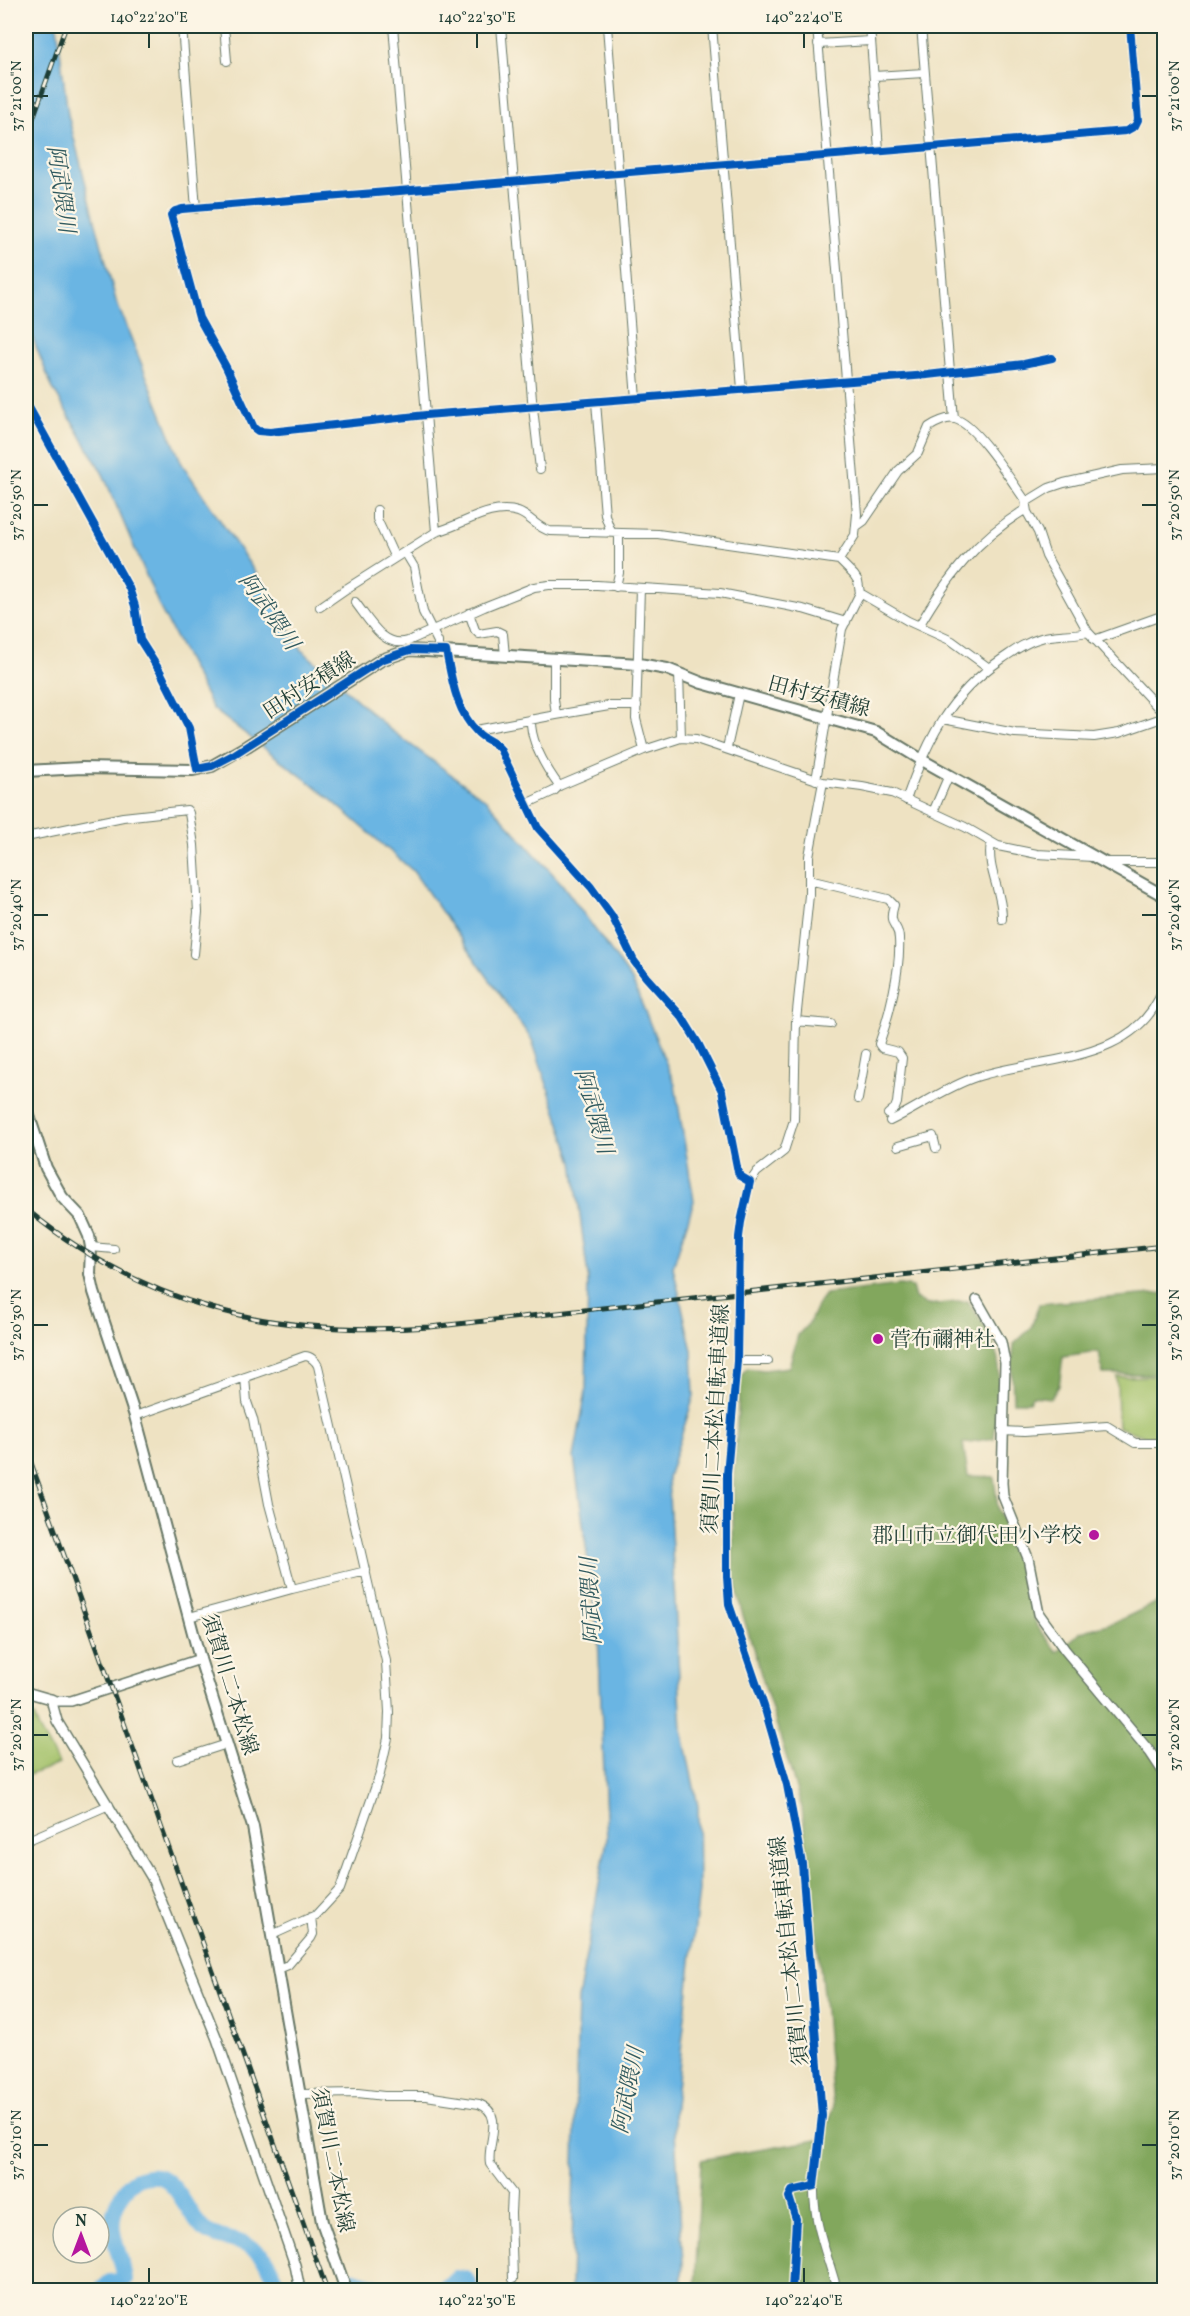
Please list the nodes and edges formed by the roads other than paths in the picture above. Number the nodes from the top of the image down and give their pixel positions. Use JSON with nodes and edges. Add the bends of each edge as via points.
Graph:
{"nodes":[{"id":1,"x":182,"y":26,"type":"edge"},
{"id":2,"x":224,"y":26,"type":"edge"},
{"id":3,"x":393,"y":26,"type":"edge"},
{"id":4,"x":501,"y":26,"type":"edge"},
{"id":5,"x":607,"y":26,"type":"edge"},
{"id":6,"x":712,"y":26,"type":"edge"},
{"id":7,"x":817,"y":26,"type":"edge"},
{"id":8,"x":870,"y":26,"type":"edge"},
{"id":9,"x":921,"y":26,"type":"edge"},
{"id":10,"x":1130,"y":26,"type":"edge"},
{"id":11,"x":871,"y":41,"type":"junction"},
{"id":12,"x":819,"y":44,"type":"junction"},
{"id":13,"x":227,"y":61,"type":"dead end"},
{"id":14,"x":924,"y":73,"type":"junction"},
{"id":15,"x":874,"y":76,"type":"junction"},
{"id":16,"x":930,"y":147,"type":"junction"},
{"id":17,"x":879,"y":150,"type":"junction"},
{"id":18,"x":827,"y":155,"type":"junction"},
{"id":19,"x":723,"y":164,"type":"junction"},
{"id":20,"x":618,"y":172,"type":"junction"},
{"id":21,"x":514,"y":181,"type":"junction"},
{"id":22,"x":407,"y":190,"type":"junction"},
{"id":23,"x":196,"y":208,"type":"junction"},
{"id":24,"x":1052,"y":358,"type":"dead end"},
{"id":25,"x":949,"y":372,"type":"junction"},
{"id":26,"x":846,"y":381,"type":"junction"},
{"id":27,"x":742,"y":389,"type":"junction"},
{"id":28,"x":636,"y":399,"type":"junction"},
{"id":29,"x":596,"y":402,"type":"junction"},
{"id":30,"x":533,"y":408,"type":"junction"},
{"id":31,"x":426,"y":415,"type":"junction"},
{"id":32,"x":954,"y":419,"type":"junction"},
{"id":33,"x":1164,"y":468,"type":"edge"},
{"id":34,"x":540,"y":469,"type":"dead end"},
{"id":35,"x":1026,"y":506,"type":"junction"},
{"id":36,"x":377,"y":510,"type":"dead end"},
{"id":37,"x":857,"y":526,"type":"junction"},
{"id":38,"x":436,"y":532,"type":"junction"},
{"id":39,"x":615,"y":533,"type":"junction"},
{"id":40,"x":405,"y":552,"type":"junction"},
{"id":41,"x":395,"y":558,"type":"junction"},
{"id":42,"x":839,"y":560,"type":"junction"},
{"id":43,"x":616,"y":587,"type":"junction"},
{"id":44,"x":640,"y":588,"type":"junction"},
{"id":45,"x":860,"y":593,"type":"junction"},
{"id":46,"x":355,"y":602,"type":"dead end"},
{"id":47,"x":320,"y":607,"type":"dead end"},
{"id":48,"x":469,"y":613,"type":"junction"},
{"id":49,"x":1164,"y":615,"type":"edge"},
{"id":50,"x":846,"y":622,"type":"junction"},
{"id":51,"x":919,"y":626,"type":"junction"},
{"id":52,"x":432,"y":630,"type":"junction"},
{"id":53,"x":1088,"y":632,"type":"junction"},
{"id":54,"x":1094,"y":640,"type":"junction"},
{"id":55,"x":438,"y":651,"type":"junction"},
{"id":56,"x":506,"y":656,"type":"junction"},
{"id":57,"x":554,"y":660,"type":"junction"},
{"id":58,"x":639,"y":664,"type":"junction"},
{"id":59,"x":989,"y":668,"type":"junction"},
{"id":60,"x":679,"y":673,"type":"junction"},
{"id":61,"x":740,"y":694,"type":"junction"},
{"id":62,"x":637,"y":706,"type":"junction"},
{"id":63,"x":1164,"y":714,"type":"edge"},
{"id":64,"x":556,"y":715,"type":"junction"},
{"id":65,"x":825,"y":718,"type":"junction"},
{"id":66,"x":943,"y":718,"type":"junction"},
{"id":67,"x":531,"y":719,"type":"junction"},
{"id":68,"x":476,"y":730,"type":"dead end"},
{"id":69,"x":681,"y":738,"type":"junction"},
{"id":70,"x":727,"y":748,"type":"junction"},
{"id":71,"x":644,"y":750,"type":"junction"},
{"id":72,"x":922,"y":760,"type":"junction"},
{"id":73,"x":26,"y":771,"type":"edge"},
{"id":74,"x":949,"y":775,"type":"junction"},
{"id":75,"x":819,"y":781,"type":"junction"},
{"id":76,"x":559,"y":786,"type":"junction"},
{"id":77,"x":906,"y":800,"type":"junction"},
{"id":78,"x":526,"y":804,"type":"dead end"},
{"id":79,"x":933,"y":812,"type":"junction"},
{"id":80,"x":26,"y":837,"type":"edge"},
{"id":81,"x":991,"y":843,"type":"junction"},
{"id":82,"x":1100,"y":860,"type":"junction"},
{"id":83,"x":1164,"y":862,"type":"edge"},
{"id":84,"x":809,"y":880,"type":"junction"},
{"id":85,"x":1164,"y":896,"type":"edge"},
{"id":86,"x":1002,"y":919,"type":"dead end"},
{"id":87,"x":194,"y":954,"type":"dead end"},
{"id":88,"x":1164,"y":987,"type":"edge"},
{"id":89,"x":796,"y":1021,"type":"junction"},
{"id":90,"x":831,"y":1024,"type":"dead end"},
{"id":91,"x":866,"y":1054,"type":"dead end"},
{"id":92,"x":858,"y":1099,"type":"dead end"},
{"id":93,"x":26,"y":1107,"type":"edge"},
{"id":94,"x":898,"y":1146,"type":"dead end"},
{"id":95,"x":936,"y":1149,"type":"dead end"},
{"id":96,"x":750,"y":1182,"type":"dead end"},
{"id":97,"x":91,"y":1247,"type":"junction"},
{"id":98,"x":114,"y":1249,"type":"dead end"},
{"id":99,"x":977,"y":1300,"type":"dead end"},
{"id":100,"x":737,"y":1361,"type":"dead end"},
{"id":101,"x":768,"y":1361,"type":"dead end"},
{"id":102,"x":245,"y":1377,"type":"junction"},
{"id":103,"x":135,"y":1416,"type":"junction"},
{"id":104,"x":1002,"y":1431,"type":"junction"},
{"id":105,"x":1164,"y":1443,"type":"edge"},
{"id":106,"x":366,"y":1571,"type":"junction"},
{"id":107,"x":292,"y":1589,"type":"junction"},
{"id":108,"x":189,"y":1617,"type":"junction"},
{"id":109,"x":201,"y":1659,"type":"junction"},
{"id":110,"x":26,"y":1692,"type":"edge"},
{"id":111,"x":51,"y":1700,"type":"junction"},
{"id":112,"x":227,"y":1744,"type":"junction"},
{"id":113,"x":177,"y":1760,"type":"dead end"},
{"id":114,"x":1164,"y":1773,"type":"edge"},
{"id":115,"x":109,"y":1805,"type":"junction"},
{"id":116,"x":26,"y":1841,"type":"edge"},
{"id":117,"x":311,"y":1917,"type":"junction"},
{"id":118,"x":272,"y":1935,"type":"junction"},
{"id":119,"x":278,"y":1969,"type":"junction"},
{"id":120,"x":300,"y":2094,"type":"junction"},
{"id":121,"x":814,"y":2186,"type":"dead end"},
{"id":122,"x":513,"y":2279,"type":"dead end"},
{"id":123,"x":300,"y":2290,"type":"edge"},
{"id":124,"x":346,"y":2290,"type":"edge"},
{"id":125,"x":837,"y":2290,"type":"edge"}],
"edges":[{"from":1,"to":23,"type":"street"},
{"from":2,"to":13,"type":"street"},
{"from":3,"to":22,"type":"street"},
{"from":4,"to":21,"type":"street"},
{"from":5,"to":20,"type":"street"},
{"from":6,"to":19,"type":"street"},
{"from":7,"to":12,"type":"street"},
{"from":8,"to":11,"type":"street"},
{"from":9,"to":14,"type":"street"},
{"from":10,"to":16,"type":"street","via":[[1138,115],[1133,128]]},
{"from":11,"to":12,"type":"street"},
{"from":11,"to":15,"type":"street"},
{"from":12,"to":18,"type":"street"},
{"from":14,"to":15,"type":"street"},
{"from":14,"to":16,"type":"street"},
{"from":15,"to":17,"type":"street"},
{"from":16,"to":17,"type":"street"},
{"from":16,"to":25,"type":"street"},
{"from":17,"to":18,"type":"street"},
{"from":18,"to":19,"type":"street"},
{"from":18,"to":26,"type":"street"},
{"from":19,"to":20,"type":"street"},
{"from":19,"to":27,"type":"street"},
{"from":20,"to":21,"type":"street"},
{"from":20,"to":28,"type":"street"},
{"from":21,"to":22,"type":"street"},
{"from":21,"to":30,"type":"street"},
{"from":22,"to":23,"type":"street"},
{"from":22,"to":31,"type":"street"},
{"from":23,"to":31,"type":"street","via":[[171,215],[181,253],[199,318],[254,428],[270,432]]},
{"from":24,"to":25,"type":"street"},
{"from":25,"to":26,"type":"street"},
{"from":25,"to":32,"type":"street"},
{"from":26,"to":27,"type":"street"},
{"from":26,"to":37,"type":"street"},
{"from":27,"to":28,"type":"street"},
{"from":28,"to":29,"type":"street"},
{"from":29,"to":30,"type":"street"},
{"from":29,"to":39,"type":"street","via":[[604,515]]},
{"from":30,"to":31,"type":"street"},
{"from":30,"to":34,"type":"street"},
{"from":31,"to":38,"type":"street"},
{"from":32,"to":35,"type":"street","via":[[980,439]]},
{"from":32,"to":37,"type":"street","via":[[928,427],[918,453],[898,471]]},
{"from":33,"to":35,"type":"street","via":[[1122,470],[1064,483],[1049,488]]},
{"from":35,"to":51,"type":"street","via":[[968,556],[942,587]]},
{"from":35,"to":53,"type":"street","via":[[1046,556]]},
{"from":36,"to":41,"type":"street","via":[[377,519]]},
{"from":37,"to":42,"type":"street"},
{"from":38,"to":39,"type":"street","via":[[501,510],[518,512],[550,531]]},
{"from":38,"to":40,"type":"street"},
{"from":39,"to":42,"type":"street","via":[[672,535]]},
{"from":39,"to":43,"type":"street"},
{"from":40,"to":41,"type":"street"},
{"from":40,"to":52,"type":"street","via":[[414,567],[422,609]]},
{"from":41,"to":47,"type":"street"},
{"from":42,"to":45,"type":"street","via":[[858,581]]},
{"from":43,"to":44,"type":"street"},
{"from":43,"to":48,"type":"street","via":[[549,585]]},
{"from":44,"to":50,"type":"street","via":[[730,594]]},
{"from":44,"to":58,"type":"street"},
{"from":45,"to":50,"type":"street"},
{"from":45,"to":51,"type":"street"},
{"from":46,"to":52,"type":"street","via":[[389,641],[402,643]]},
{"from":48,"to":52,"type":"street"},
{"from":48,"to":56,"type":"street","via":[[479,634],[503,634]]},
{"from":49,"to":54,"type":"street"},
{"from":50,"to":65,"type":"street"},
{"from":51,"to":59,"type":"street","via":[[952,641]]},
{"from":52,"to":55,"type":"street"},
{"from":53,"to":54,"type":"street"},
{"from":53,"to":59,"type":"street","via":[[1038,639]]},
{"from":54,"to":63,"type":"street"},
{"from":55,"to":56,"type":"main road","name":"田村安積線"},
{"from":55,"to":73,"type":"main road","name":"田村安積線","via":[[402,651],[381,660],[212,766]]},
{"from":56,"to":57,"type":"main road","name":"田村安積線"},
{"from":57,"to":58,"type":"main road","name":"田村安積線"},
{"from":57,"to":64,"type":"street"},
{"from":58,"to":60,"type":"main road","name":"田村安積線"},
{"from":58,"to":62,"type":"street"},
{"from":59,"to":66,"type":"street","via":[[962,692]]},
{"from":60,"to":61,"type":"main road","name":"田村安積線"},
{"from":60,"to":69,"type":"street"},
{"from":61,"to":65,"type":"main road","name":"田村安積線"},
{"from":61,"to":70,"type":"street"},
{"from":62,"to":64,"type":"street","via":[[609,706]]},
{"from":62,"to":71,"type":"street","via":[[636,719]]},
{"from":63,"to":66,"type":"street","via":[[1119,733],[1094,737],[1015,733]]},
{"from":64,"to":67,"type":"street"},
{"from":65,"to":72,"type":"main road","name":"田村安積線","via":[[876,732]]},
{"from":65,"to":75,"type":"street"},
{"from":66,"to":72,"type":"street"},
{"from":67,"to":68,"type":"street"},
{"from":67,"to":76,"type":"street","via":[[534,740]]},
{"from":69,"to":70,"type":"street"},
{"from":69,"to":71,"type":"street"},
{"from":70,"to":75,"type":"street"},
{"from":71,"to":76,"type":"street"},
{"from":72,"to":74,"type":"main road","name":"田村安積線"},
{"from":72,"to":77,"type":"street"},
{"from":74,"to":79,"type":"street"},
{"from":74,"to":82,"type":"main road","name":"田村安積線"},
{"from":75,"to":77,"type":"street","via":[[875,789]]},
{"from":75,"to":84,"type":"street"},
{"from":76,"to":78,"type":"street"},
{"from":77,"to":79,"type":"street"},
{"from":79,"to":81,"type":"street"},
{"from":80,"to":87,"type":"street","via":[[123,817],[187,810],[194,845],[198,907]]},
{"from":81,"to":82,"type":"street","via":[[1037,854]]},
{"from":81,"to":86,"type":"street","via":[[990,865]]},
{"from":82,"to":83,"type":"street"},
{"from":82,"to":85,"type":"main road","name":"田村安積線"},
{"from":84,"to":88,"type":"street","via":[[888,899],[894,905],[891,921],[900,938],[896,978],[879,1044],[898,1052],[902,1058],[897,1103],[889,1118],[973,1078],[1099,1049],[1120,1040],[1150,1012]]},
{"from":84,"to":89,"type":"street"},
{"from":89,"to":90,"type":"street"},
{"from":89,"to":96,"type":"street","via":[[792,1128],[784,1151]]},
{"from":91,"to":92,"type":"street"},
{"from":93,"to":97,"type":"main road","name":"須賀川二本松線","via":[[46,1168],[59,1193],[80,1216]]},
{"from":94,"to":95,"type":"street","via":[[933,1136]]},
{"from":97,"to":98,"type":"street"},
{"from":97,"to":103,"type":"main road","name":"須賀川二本松線","via":[[94,1292]]},
{"from":99,"to":104,"type":"street","via":[[1001,1342],[1005,1363]]},
{"from":100,"to":101,"type":"street"},
{"from":102,"to":103,"type":"street"},
{"from":102,"to":106,"type":"street","via":[[305,1356],[317,1362]]},
{"from":102,"to":107,"type":"street","via":[[268,1504]]},
{"from":103,"to":108,"type":"main road","name":"須賀川二本松線"},
{"from":104,"to":105,"type":"street","via":[[1107,1426],[1135,1443]]},
{"from":104,"to":114,"type":"street","via":[[1004,1496],[1028,1558],[1039,1614]]},
{"from":106,"to":107,"type":"street"},
{"from":106,"to":117,"type":"street","via":[[386,1661],[387,1750],[346,1877],[332,1900]]},
{"from":107,"to":108,"type":"street"},
{"from":108,"to":109,"type":"main road","name":"須賀川二本松線"},
{"from":109,"to":111,"type":"street","via":[[80,1699]]},
{"from":109,"to":112,"type":"main road","name":"須賀川二本松線"},
{"from":110,"to":111,"type":"street"},
{"from":111,"to":115,"type":"street","via":[[57,1721]]},
{"from":112,"to":113,"type":"street"},
{"from":112,"to":118,"type":"main road","name":"須賀川二本松線","via":[[253,1827]]},
{"from":115,"to":116,"type":"street"},
{"from":115,"to":123,"type":"street","via":[[152,1878],[183,1952],[295,2265]]},
{"from":117,"to":118,"type":"street"},
{"from":117,"to":119,"type":"street","via":[[311,1938],[288,1965]]},
{"from":118,"to":119,"type":"main road","name":"須賀川二本松線"},
{"from":119,"to":120,"type":"main road","name":"須賀川二本松線"},
{"from":120,"to":122,"type":"street","via":[[426,2096],[487,2108],[493,2120],[490,2163],[512,2193]]},
{"from":120,"to":124,"type":"main road","name":"須賀川二本松線","via":[[322,2222]]},
{"from":121,"to":125,"type":"street","via":[[816,2214]]}]}
